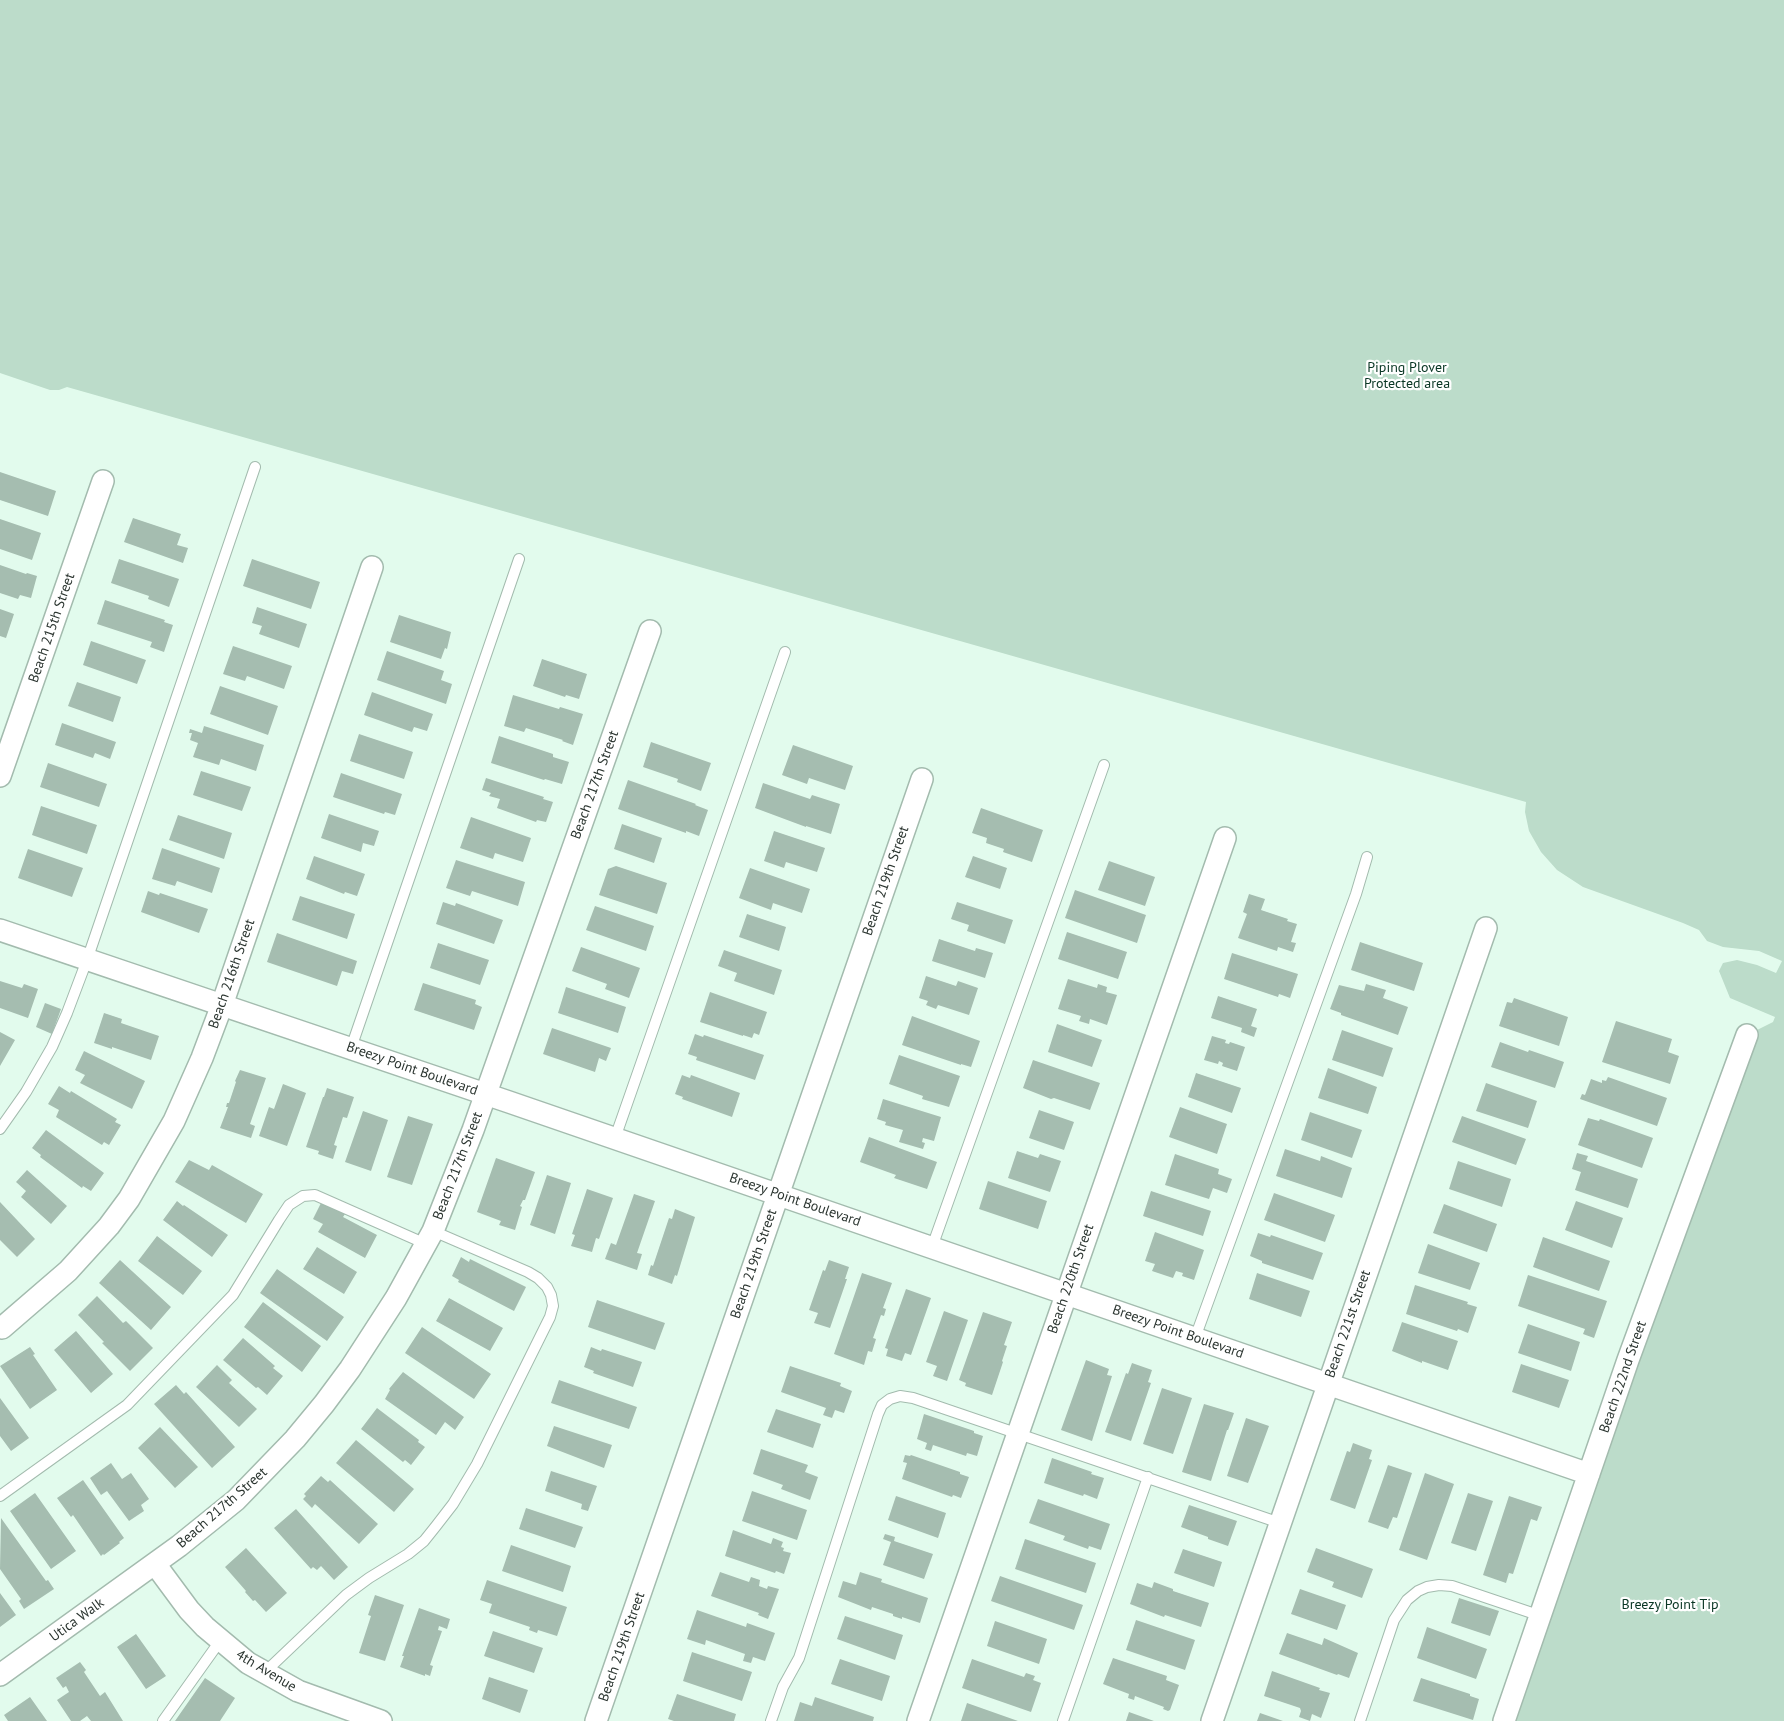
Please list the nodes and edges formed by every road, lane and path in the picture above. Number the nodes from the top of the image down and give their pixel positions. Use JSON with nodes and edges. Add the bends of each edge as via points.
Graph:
{"nodes":[{"id":1,"x":255,"y":467,"type":"dead end"},
{"id":2,"x":103,"y":481,"type":"dead end"},
{"id":3,"x":518,"y":559,"type":"dead end"},
{"id":4,"x":372,"y":566,"type":"dead end"},
{"id":5,"x":650,"y":631,"type":"dead end"},
{"id":6,"x":785,"y":652,"type":"dead end"},
{"id":7,"x":1104,"y":765,"type":"dead end"},
{"id":8,"x":0,"y":776,"type":"edge"},
{"id":9,"x":922,"y":779,"type":"dead end"},
{"id":10,"x":1225,"y":838,"type":"dead end"},
{"id":11,"x":1367,"y":856,"type":"dead end"},
{"id":12,"x":1486,"y":928,"type":"dead end"},
{"id":13,"x":0,"y":930,"type":"edge"},
{"id":14,"x":87,"y":960,"type":"junction"},
{"id":15,"x":222,"y":1005,"type":"junction"},
{"id":16,"x":1747,"y":1035,"type":"dead end"},
{"id":17,"x":351,"y":1048,"type":"junction"},
{"id":18,"x":486,"y":1094,"type":"junction"},
{"id":19,"x":0,"y":1129,"type":"edge"},
{"id":20,"x":615,"y":1138,"type":"junction"},
{"id":21,"x":778,"y":1194,"type":"junction"},
{"id":22,"x":429,"y":1237,"type":"junction"},
{"id":23,"x":932,"y":1248,"type":"junction"},
{"id":24,"x":1066,"y":1294,"type":"junction"},
{"id":25,"x":1,"y":1329,"type":"edge"},
{"id":26,"x":1195,"y":1338,"type":"junction"},
{"id":27,"x":1327,"y":1384,"type":"junction"},
{"id":28,"x":1017,"y":1433,"type":"junction"},
{"id":29,"x":1589,"y":1474,"type":"junction"},
{"id":30,"x":1148,"y":1477,"type":"junction"},
{"id":31,"x":0,"y":1496,"type":"edge"},
{"id":32,"x":1280,"y":1523,"type":"junction"},
{"id":33,"x":155,"y":1564,"type":"junction"},
{"id":34,"x":1541,"y":1616,"type":"junction"},
{"id":35,"x":220,"y":1641,"type":"junction"},
{"id":36,"x":264,"y":1673,"type":"junction"},
{"id":37,"x":0,"y":1676,"type":"edge"},
{"id":38,"x":163,"y":1721,"type":"edge"},
{"id":39,"x":381,"y":1721,"type":"edge"},
{"id":40,"x":596,"y":1721,"type":"edge"},
{"id":41,"x":771,"y":1721,"type":"edge"},
{"id":42,"x":918,"y":1721,"type":"edge"},
{"id":43,"x":1063,"y":1721,"type":"edge"},
{"id":44,"x":1212,"y":1721,"type":"edge"},
{"id":45,"x":1360,"y":1721,"type":"edge"},
{"id":46,"x":1504,"y":1721,"type":"edge"}],
"edges":[{"from":1,"to":14,"type":"lane"},
{"from":2,"to":8,"type":"street","name":"Beach 215th Street"},
{"from":3,"to":17,"type":"lane"},
{"from":4,"to":15,"type":"street","name":"Beach 216th Street"},
{"from":5,"to":18,"type":"street","name":"Beach 217th Street"},
{"from":6,"to":20,"type":"lane"},
{"from":7,"to":23,"type":"lane"},
{"from":9,"to":21,"type":"street","name":"Beach 219th Street"},
{"from":10,"to":24,"type":"street","name":"Beach 220th Street"},
{"from":11,"to":26,"type":"lane"},
{"from":12,"to":27,"type":"street","name":"Beach 221st Street"},
{"from":13,"to":14,"type":"street","name":"Breezy Point Boulevard"},
{"from":14,"to":15,"type":"street","name":"Breezy Point Boulevard"},
{"from":14,"to":19,"type":"lane","via":[[52,1047]]},
{"from":15,"to":17,"type":"street","name":"Breezy Point Boulevard"},
{"from":15,"to":25,"type":"street","name":"Beach 216th Street","via":[[174,1121],[129,1199],[75,1264]]},
{"from":16,"to":29,"type":"street","name":"Beach 222nd Street"},
{"from":17,"to":18,"type":"street","name":"Breezy Point Boulevard"},
{"from":18,"to":20,"type":"street","name":"Breezy Point Boulevard"},
{"from":18,"to":22,"type":"street","name":"Beach 217th Street"},
{"from":20,"to":21,"type":"street","name":"Breezy Point Boulevard"},
{"from":21,"to":23,"type":"street","name":"Breezy Point Boulevard"},
{"from":21,"to":40,"type":"street","name":"Beach 219th Street"},
{"from":22,"to":31,"type":"lane","via":[[315,1195],[303,1196],[290,1205],[233,1296],[127,1405]]},
{"from":22,"to":33,"type":"street","name":"Beach 217th Street","via":[[373,1335],[295,1439],[236,1500]]},
{"from":22,"to":36,"type":"lane","via":[[538,1278],[551,1295],[550,1317],[454,1504],[424,1541],[346,1595]]},
{"from":23,"to":24,"type":"street","name":"Breezy Point Boulevard"},
{"from":24,"to":26,"type":"street","name":"Breezy Point Boulevard"},
{"from":24,"to":28,"type":"street","name":"Beach 220th Street"},
{"from":26,"to":27,"type":"street","name":"Breezy Point Boulevard"},
{"from":27,"to":29,"type":"street","name":"Breezy Point Boulevard"},
{"from":27,"to":32,"type":"street","name":"Beach 221st Street"},
{"from":28,"to":30,"type":"lane"},
{"from":28,"to":41,"type":"lane","via":[[913,1398],[900,1396],[882,1405],[798,1658]]},
{"from":28,"to":42,"type":"street","name":"Beach 220th Street"},
{"from":29,"to":34,"type":"street","name":"Beach 222nd Street"},
{"from":30,"to":32,"type":"lane"},
{"from":30,"to":43,"type":"lane"},
{"from":32,"to":44,"type":"street","name":"Beach 221st Street"},
{"from":33,"to":35,"type":"street","name":"4th Avenue","via":[[189,1610]]},
{"from":33,"to":37,"type":"street","name":"Utica Walk"},
{"from":34,"to":45,"type":"lane","via":[[1452,1586],[1427,1587],[1418,1592],[1407,1600],[1394,1620]]},
{"from":34,"to":46,"type":"street","name":"Beach 222nd Street"},
{"from":35,"to":36,"type":"street","name":"4th Avenue"},
{"from":35,"to":38,"type":"lane"},
{"from":36,"to":39,"type":"street","name":"4th Avenue","via":[[305,1694]]}]}
